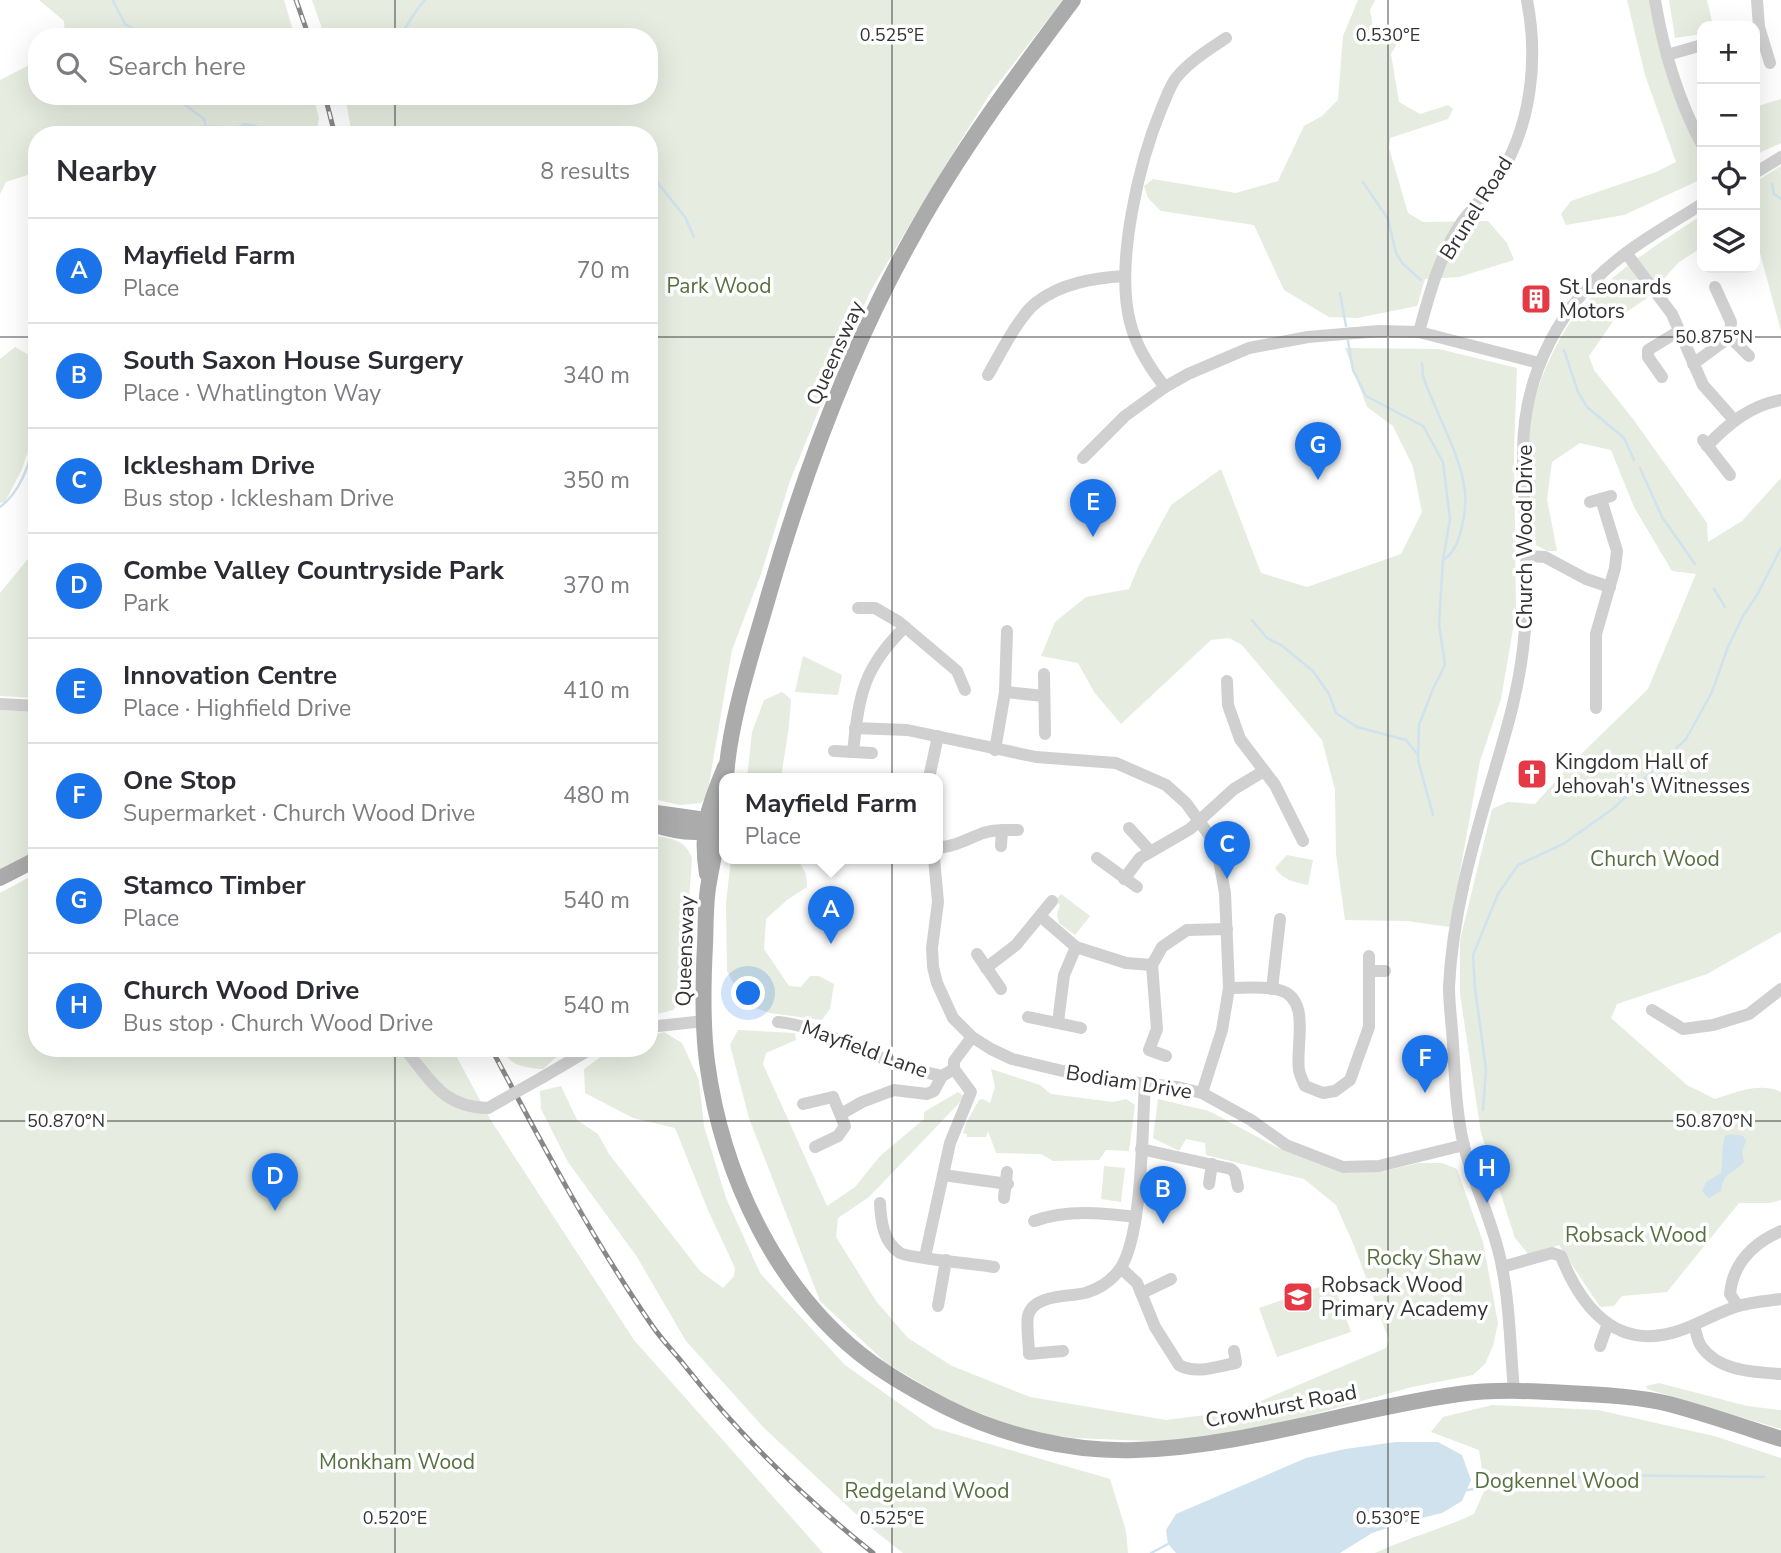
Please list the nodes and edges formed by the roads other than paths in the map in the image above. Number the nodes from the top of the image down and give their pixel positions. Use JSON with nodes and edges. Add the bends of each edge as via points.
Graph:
{"nodes":[{"id":1,"x":1073,"y":0,"type":"edge"},
{"id":2,"x":1527,"y":0,"type":"edge"},
{"id":3,"x":1655,"y":0,"type":"edge"},
{"id":4,"x":1757,"y":0,"type":"edge"},
{"id":5,"x":1757,"y":21,"type":"edge"},
{"id":6,"x":1760,"y":36,"type":"edge"},
{"id":7,"x":1226,"y":38,"type":"dead end"},
{"id":8,"x":1697,"y":46,"type":"edge"},
{"id":9,"x":1667,"y":55,"type":"junction"},
{"id":10,"x":1770,"y":63,"type":"dead end"},
{"id":11,"x":1697,"y":134,"type":"edge"},
{"id":12,"x":1781,"y":157,"type":"edge"},
{"id":13,"x":1760,"y":170,"type":"edge"},
{"id":14,"x":1697,"y":207,"type":"edge"},
{"id":15,"x":1626,"y":253,"type":"junction"},
{"id":16,"x":1125,"y":276,"type":"junction"},
{"id":17,"x":1715,"y":287,"type":"dead end"},
{"id":18,"x":1679,"y":331,"type":"junction"},
{"id":19,"x":1419,"y":332,"type":"junction"},
{"id":20,"x":1730,"y":337,"type":"junction"},
{"id":21,"x":1749,"y":356,"type":"dead end"},
{"id":22,"x":1539,"y":363,"type":"junction"},
{"id":23,"x":1693,"y":364,"type":"junction"},
{"id":24,"x":988,"y":375,"type":"dead end"},
{"id":25,"x":1662,"y":377,"type":"dead end"},
{"id":26,"x":1165,"y":387,"type":"junction"},
{"id":27,"x":1779,"y":404,"type":"edge"},
{"id":28,"x":1734,"y":420,"type":"junction"},
{"id":29,"x":1083,"y":458,"type":"dead end"},
{"id":30,"x":1730,"y":475,"type":"dead end"},
{"id":31,"x":1601,"y":499,"type":"dead end"},
{"id":32,"x":1528,"y":556,"type":"junction"},
{"id":33,"x":1609,"y":587,"type":"junction"},
{"id":34,"x":858,"y":608,"type":"dead end"},
{"id":35,"x":905,"y":627,"type":"junction"},
{"id":36,"x":1007,"y":631,"type":"dead end"},
{"id":37,"x":1044,"y":674,"type":"dead end"},
{"id":38,"x":1227,"y":681,"type":"dead end"},
{"id":39,"x":965,"y":690,"type":"dead end"},
{"id":40,"x":1005,"y":692,"type":"junction"},
{"id":41,"x":1044,"y":696,"type":"junction"},
{"id":42,"x":1599,"y":703,"type":"dead end"},
{"id":43,"x":0,"y":704,"type":"edge"},
{"id":44,"x":28,"y":706,"type":"edge"},
{"id":45,"x":855,"y":728,"type":"junction"},
{"id":46,"x":1048,"y":729,"type":"dead end"},
{"id":47,"x":938,"y":736,"type":"junction"},
{"id":48,"x":995,"y":750,"type":"junction"},
{"id":49,"x":834,"y":751,"type":"dead end"},
{"id":50,"x":853,"y":752,"type":"junction"},
{"id":51,"x":872,"y":753,"type":"dead end"},
{"id":52,"x":726,"y":771,"type":"edge"},
{"id":53,"x":1264,"y":771,"type":"junction"},
{"id":54,"x":930,"y":773,"type":"edge"},
{"id":55,"x":719,"y":796,"type":"edge"},
{"id":56,"x":719,"y":808,"type":"edge"},
{"id":57,"x":658,"y":814,"type":"edge"},
{"id":58,"x":1198,"y":821,"type":"junction"},
{"id":59,"x":658,"y":826,"type":"edge"},
{"id":60,"x":710,"y":827,"type":"junction"},
{"id":61,"x":1129,"y":828,"type":"dead end"},
{"id":62,"x":1002,"y":830,"type":"junction"},
{"id":63,"x":1018,"y":830,"type":"dead end"},
{"id":64,"x":1303,"y":841,"type":"dead end"},
{"id":65,"x":1001,"y":846,"type":"dead end"},
{"id":66,"x":943,"y":847,"type":"edge"},
{"id":67,"x":1150,"y":851,"type":"junction"},
{"id":68,"x":1097,"y":858,"type":"dead end"},
{"id":69,"x":28,"y":864,"type":"edge"},
{"id":70,"x":935,"y":864,"type":"edge"},
{"id":71,"x":0,"y":878,"type":"edge"},
{"id":72,"x":1124,"y":879,"type":"junction"},
{"id":73,"x":1137,"y":887,"type":"dead end"},
{"id":74,"x":1052,"y":901,"type":"dead end"},
{"id":75,"x":1040,"y":916,"type":"junction"},
{"id":76,"x":1280,"y":919,"type":"dead end"},
{"id":77,"x":1227,"y":929,"type":"junction"},
{"id":78,"x":1076,"y":947,"type":"junction"},
{"id":79,"x":977,"y":954,"type":"dead end"},
{"id":80,"x":1369,"y":956,"type":"dead end"},
{"id":81,"x":1153,"y":965,"type":"junction"},
{"id":82,"x":986,"y":968,"type":"junction"},
{"id":83,"x":1370,"y":971,"type":"junction"},
{"id":84,"x":1385,"y":971,"type":"dead end"},
{"id":85,"x":1229,"y":988,"type":"junction"},
{"id":86,"x":1001,"y":989,"type":"dead end"},
{"id":87,"x":1272,"y":989,"type":"junction"},
{"id":88,"x":1779,"y":995,"type":"edge"},
{"id":89,"x":1652,"y":1010,"type":"dead end"},
{"id":90,"x":1028,"y":1017,"type":"dead end"},
{"id":91,"x":704,"y":1021,"type":"junction"},
{"id":92,"x":778,"y":1022,"type":"dead end"},
{"id":93,"x":1058,"y":1022,"type":"junction"},
{"id":94,"x":658,"y":1026,"type":"edge"},
{"id":95,"x":1081,"y":1028,"type":"dead end"},
{"id":96,"x":972,"y":1037,"type":"junction"},
{"id":97,"x":1166,"y":1056,"type":"dead end"},
{"id":98,"x":411,"y":1057,"type":"edge"},
{"id":99,"x":576,"y":1057,"type":"edge"},
{"id":100,"x":954,"y":1069,"type":"junction"},
{"id":101,"x":942,"y":1076,"type":"junction"},
{"id":102,"x":1145,"y":1083,"type":"junction"},
{"id":103,"x":1202,"y":1093,"type":"junction"},
{"id":104,"x":803,"y":1104,"type":"dead end"},
{"id":105,"x":843,"y":1120,"type":"junction"},
{"id":106,"x":1464,"y":1145,"type":"junction"},
{"id":107,"x":815,"y":1147,"type":"dead end"},
{"id":108,"x":1141,"y":1149,"type":"junction"},
{"id":109,"x":1212,"y":1164,"type":"junction"},
{"id":110,"x":943,"y":1175,"type":"junction"},
{"id":111,"x":1209,"y":1184,"type":"dead end"},
{"id":112,"x":1238,"y":1187,"type":"dead end"},
{"id":113,"x":1004,"y":1198,"type":"dead end"},
{"id":114,"x":880,"y":1203,"type":"dead end"},
{"id":115,"x":1136,"y":1217,"type":"junction"},
{"id":116,"x":1034,"y":1221,"type":"dead end"},
{"id":117,"x":1777,"y":1236,"type":"edge"},
{"id":118,"x":926,"y":1257,"type":"junction"},
{"id":119,"x":946,"y":1260,"type":"junction"},
{"id":120,"x":994,"y":1267,"type":"dead end"},
{"id":121,"x":1502,"y":1267,"type":"junction"},
{"id":122,"x":1121,"y":1268,"type":"junction"},
{"id":123,"x":1171,"y":1279,"type":"dead end"},
{"id":124,"x":1142,"y":1293,"type":"junction"},
{"id":125,"x":1781,"y":1299,"type":"edge"},
{"id":126,"x":938,"y":1306,"type":"dead end"},
{"id":127,"x":1738,"y":1306,"type":"junction"},
{"id":128,"x":1694,"y":1325,"type":"junction"},
{"id":129,"x":1607,"y":1326,"type":"junction"},
{"id":130,"x":1154,"y":1328,"type":"junction"},
{"id":131,"x":1141,"y":1336,"type":"dead end"},
{"id":132,"x":1600,"y":1346,"type":"dead end"},
{"id":133,"x":1063,"y":1351,"type":"dead end"},
{"id":134,"x":1234,"y":1351,"type":"dead end"},
{"id":135,"x":1781,"y":1374,"type":"edge"},
{"id":136,"x":1514,"y":1390,"type":"junction"},
{"id":137,"x":1781,"y":1439,"type":"edge"}],
"edges":[{"from":1,"to":52,"type":"main road","name":"Queensway","via":[[997,100],[913,236],[846,371],[787,532]]},
{"from":2,"to":19,"type":"street","name":"Brunel Road","via":[[1533,49],[1523,123],[1497,179],[1461,223],[1450,245]]},
{"from":3,"to":9,"type":"street"},
{"from":4,"to":5,"type":"street"},
{"from":6,"to":10,"type":"street"},
{"from":7,"to":16,"type":"street","via":[[1174,80],[1154,125],[1136,182]]},
{"from":8,"to":9,"type":"street"},
{"from":9,"to":11,"type":"street"},
{"from":12,"to":13,"type":"street"},
{"from":14,"to":15,"type":"street","name":"Church Wood Drive"},
{"from":15,"to":18,"type":"street","via":[[1672,314]]},
{"from":15,"to":22,"type":"street","name":"Church Wood Drive","via":[[1578,297]]},
{"from":16,"to":24,"type":"street","via":[[1070,284],[1035,303]]},
{"from":16,"to":26,"type":"street","via":[[1130,323],[1147,364]]},
{"from":17,"to":20,"type":"street","via":[[1731,322]]},
{"from":18,"to":23,"type":"street"},
{"from":18,"to":25,"type":"street","via":[[1642,356]]},
{"from":19,"to":22,"type":"street"},
{"from":19,"to":26,"type":"street","via":[[1308,337],[1249,348]]},
{"from":20,"to":21,"type":"street"},
{"from":20,"to":23,"type":"street"},
{"from":22,"to":32,"type":"street","name":"Church Wood Drive","via":[[1523,452]]},
{"from":23,"to":28,"type":"street","via":[[1703,385]]},
{"from":26,"to":29,"type":"street","via":[[1125,416]]},
{"from":27,"to":28,"type":"street","via":[[1762,404]]},
{"from":28,"to":30,"type":"street","via":[[1705,443]]},
{"from":31,"to":33,"type":"street","via":[[1617,551]]},
{"from":32,"to":33,"type":"street","via":[[1545,557]]},
{"from":32,"to":106,"type":"street","name":"Church Wood Drive","via":[[1528,608],[1515,702],[1477,834],[1453,942],[1449,990],[1457,1114]]},
{"from":33,"to":42,"type":"street","via":[[1596,634]]},
{"from":34,"to":35,"type":"street","via":[[875,608]]},
{"from":35,"to":39,"type":"street","via":[[957,671]]},
{"from":35,"to":45,"type":"street","via":[[875,660],[861,690]]},
{"from":36,"to":40,"type":"street"},
{"from":37,"to":41,"type":"street"},
{"from":38,"to":53,"type":"street","via":[[1228,705],[1240,739]]},
{"from":40,"to":41,"type":"street"},
{"from":40,"to":48,"type":"street"},
{"from":41,"to":46,"type":"street"},
{"from":43,"to":44,"type":"street"},
{"from":45,"to":47,"type":"street"},
{"from":45,"to":50,"type":"street"},
{"from":47,"to":48,"type":"street"},
{"from":47,"to":54,"type":"street"},
{"from":48,"to":58,"type":"street","via":[[1102,761],[1133,769],[1166,785]]},
{"from":49,"to":50,"type":"street"},
{"from":50,"to":51,"type":"street"},
{"from":53,"to":58,"type":"street","via":[[1234,789]]},
{"from":53,"to":64,"type":"street"},
{"from":55,"to":60,"type":"main road","name":"Queensway"},
{"from":56,"to":60,"type":"main road","name":"Queensway"},
{"from":57,"to":60,"type":"main road"},
{"from":58,"to":67,"type":"street"},
{"from":58,"to":77,"type":"street","via":[[1212,839],[1219,860]]},
{"from":59,"to":60,"type":"main road","via":[[674,830]]},
{"from":60,"to":91,"type":"main road","name":"Queensway"},
{"from":61,"to":67,"type":"street"},
{"from":62,"to":63,"type":"street"},
{"from":62,"to":65,"type":"street"},
{"from":62,"to":66,"type":"street"},
{"from":67,"to":72,"type":"street"},
{"from":68,"to":72,"type":"street"},
{"from":69,"to":71,"type":"main road"},
{"from":70,"to":96,"type":"street","name":"Bodiam Drive","via":[[938,902],[933,967],[953,1018]]},
{"from":72,"to":73,"type":"street"},
{"from":74,"to":75,"type":"street"},
{"from":75,"to":78,"type":"street"},
{"from":75,"to":82,"type":"street","via":[[1016,945]]},
{"from":76,"to":87,"type":"street"},
{"from":77,"to":81,"type":"street","via":[[1187,930],[1161,947]]},
{"from":77,"to":85,"type":"street"},
{"from":78,"to":81,"type":"street","via":[[1126,963]]},
{"from":78,"to":93,"type":"street","via":[[1064,975]]},
{"from":79,"to":82,"type":"street"},
{"from":80,"to":83,"type":"street"},
{"from":81,"to":97,"type":"street","via":[[1157,1028],[1147,1054]]},
{"from":82,"to":86,"type":"street"},
{"from":83,"to":84,"type":"street"},
{"from":83,"to":87,"type":"street","via":[[1369,1027],[1350,1080],[1335,1091],[1323,1093],[1305,1086],[1299,1072],[1298,1012],[1292,997]]},
{"from":85,"to":87,"type":"street"},
{"from":85,"to":103,"type":"street","via":[[1223,1030]]},
{"from":88,"to":89,"type":"street","via":[[1713,1029],[1683,1029]]},
{"from":90,"to":93,"type":"street"},
{"from":91,"to":94,"type":"street"},
{"from":91,"to":136,"type":"main road","name":"Crowhurst Road","via":[[709,1075],[725,1144],[752,1214],[772,1250],[811,1304],[850,1345],[905,1384],[960,1414],[1040,1441],[1134,1450],[1250,1438],[1428,1398]]},
{"from":92,"to":101,"type":"street","name":"Mayfield Lane","via":[[798,1024],[897,1064]]},
{"from":93,"to":95,"type":"street"},
{"from":96,"to":100,"type":"street","name":"Mayfield Lane","via":[[954,1061]]},
{"from":96,"to":102,"type":"street","name":"Bodiam Drive","via":[[1012,1059],[1092,1078]]},
{"from":98,"to":99,"type":"street","bridge":true,"via":[[452,1101],[488,1108]]},
{"from":100,"to":101,"type":"street","name":"Mayfield Lane"},
{"from":100,"to":110,"type":"street","via":[[971,1092],[956,1123]]},
{"from":101,"to":105,"type":"street","via":[[934,1091],[894,1090],[862,1102]]},
{"from":102,"to":103,"type":"street","name":"Bodiam Drive"},
{"from":102,"to":108,"type":"street"},
{"from":103,"to":106,"type":"street","name":"Bodiam Drive","via":[[1286,1145],[1343,1167],[1379,1166]]},
{"from":104,"to":105,"type":"street","via":[[833,1097]]},
{"from":105,"to":107,"type":"street","via":[[838,1136]]},
{"from":106,"to":121,"type":"street","name":"Church Wood Drive"},
{"from":108,"to":109,"type":"street"},
{"from":108,"to":115,"type":"street"},
{"from":109,"to":111,"type":"street"},
{"from":109,"to":112,"type":"street","via":[[1231,1169]]},
{"from":110,"to":113,"type":"street","via":[[1007,1180]]},
{"from":110,"to":118,"type":"street"},
{"from":114,"to":118,"type":"street","via":[[882,1228],[890,1243],[901,1254]]},
{"from":115,"to":116,"type":"street","via":[[1049,1209]]},
{"from":115,"to":122,"type":"street"},
{"from":117,"to":127,"type":"street","via":[[1762,1239],[1737,1266],[1730,1294]]},
{"from":118,"to":119,"type":"street"},
{"from":119,"to":120,"type":"street"},
{"from":119,"to":126,"type":"street"},
{"from":121,"to":129,"type":"street","via":[[1552,1253],[1561,1256],[1589,1306]]},
{"from":121,"to":136,"type":"street","name":"Church Wood Drive"},
{"from":122,"to":124,"type":"street"},
{"from":122,"to":133,"type":"street","via":[[1101,1286],[1032,1308],[1028,1317],[1030,1354]]},
{"from":123,"to":124,"type":"street"},
{"from":124,"to":130,"type":"street"},
{"from":125,"to":127,"type":"street"},
{"from":127,"to":128,"type":"street"},
{"from":128,"to":129,"type":"street","via":[[1662,1335],[1632,1336]]},
{"from":128,"to":135,"type":"street","via":[[1700,1345],[1719,1363]]},
{"from":129,"to":132,"type":"street"},
{"from":130,"to":131,"type":"street"},
{"from":130,"to":134,"type":"street","via":[[1184,1368],[1201,1370],[1236,1363]]},
{"from":136,"to":137,"type":"main road","name":"Crowhurst Road","via":[[1618,1396],[1667,1404]]}]}
